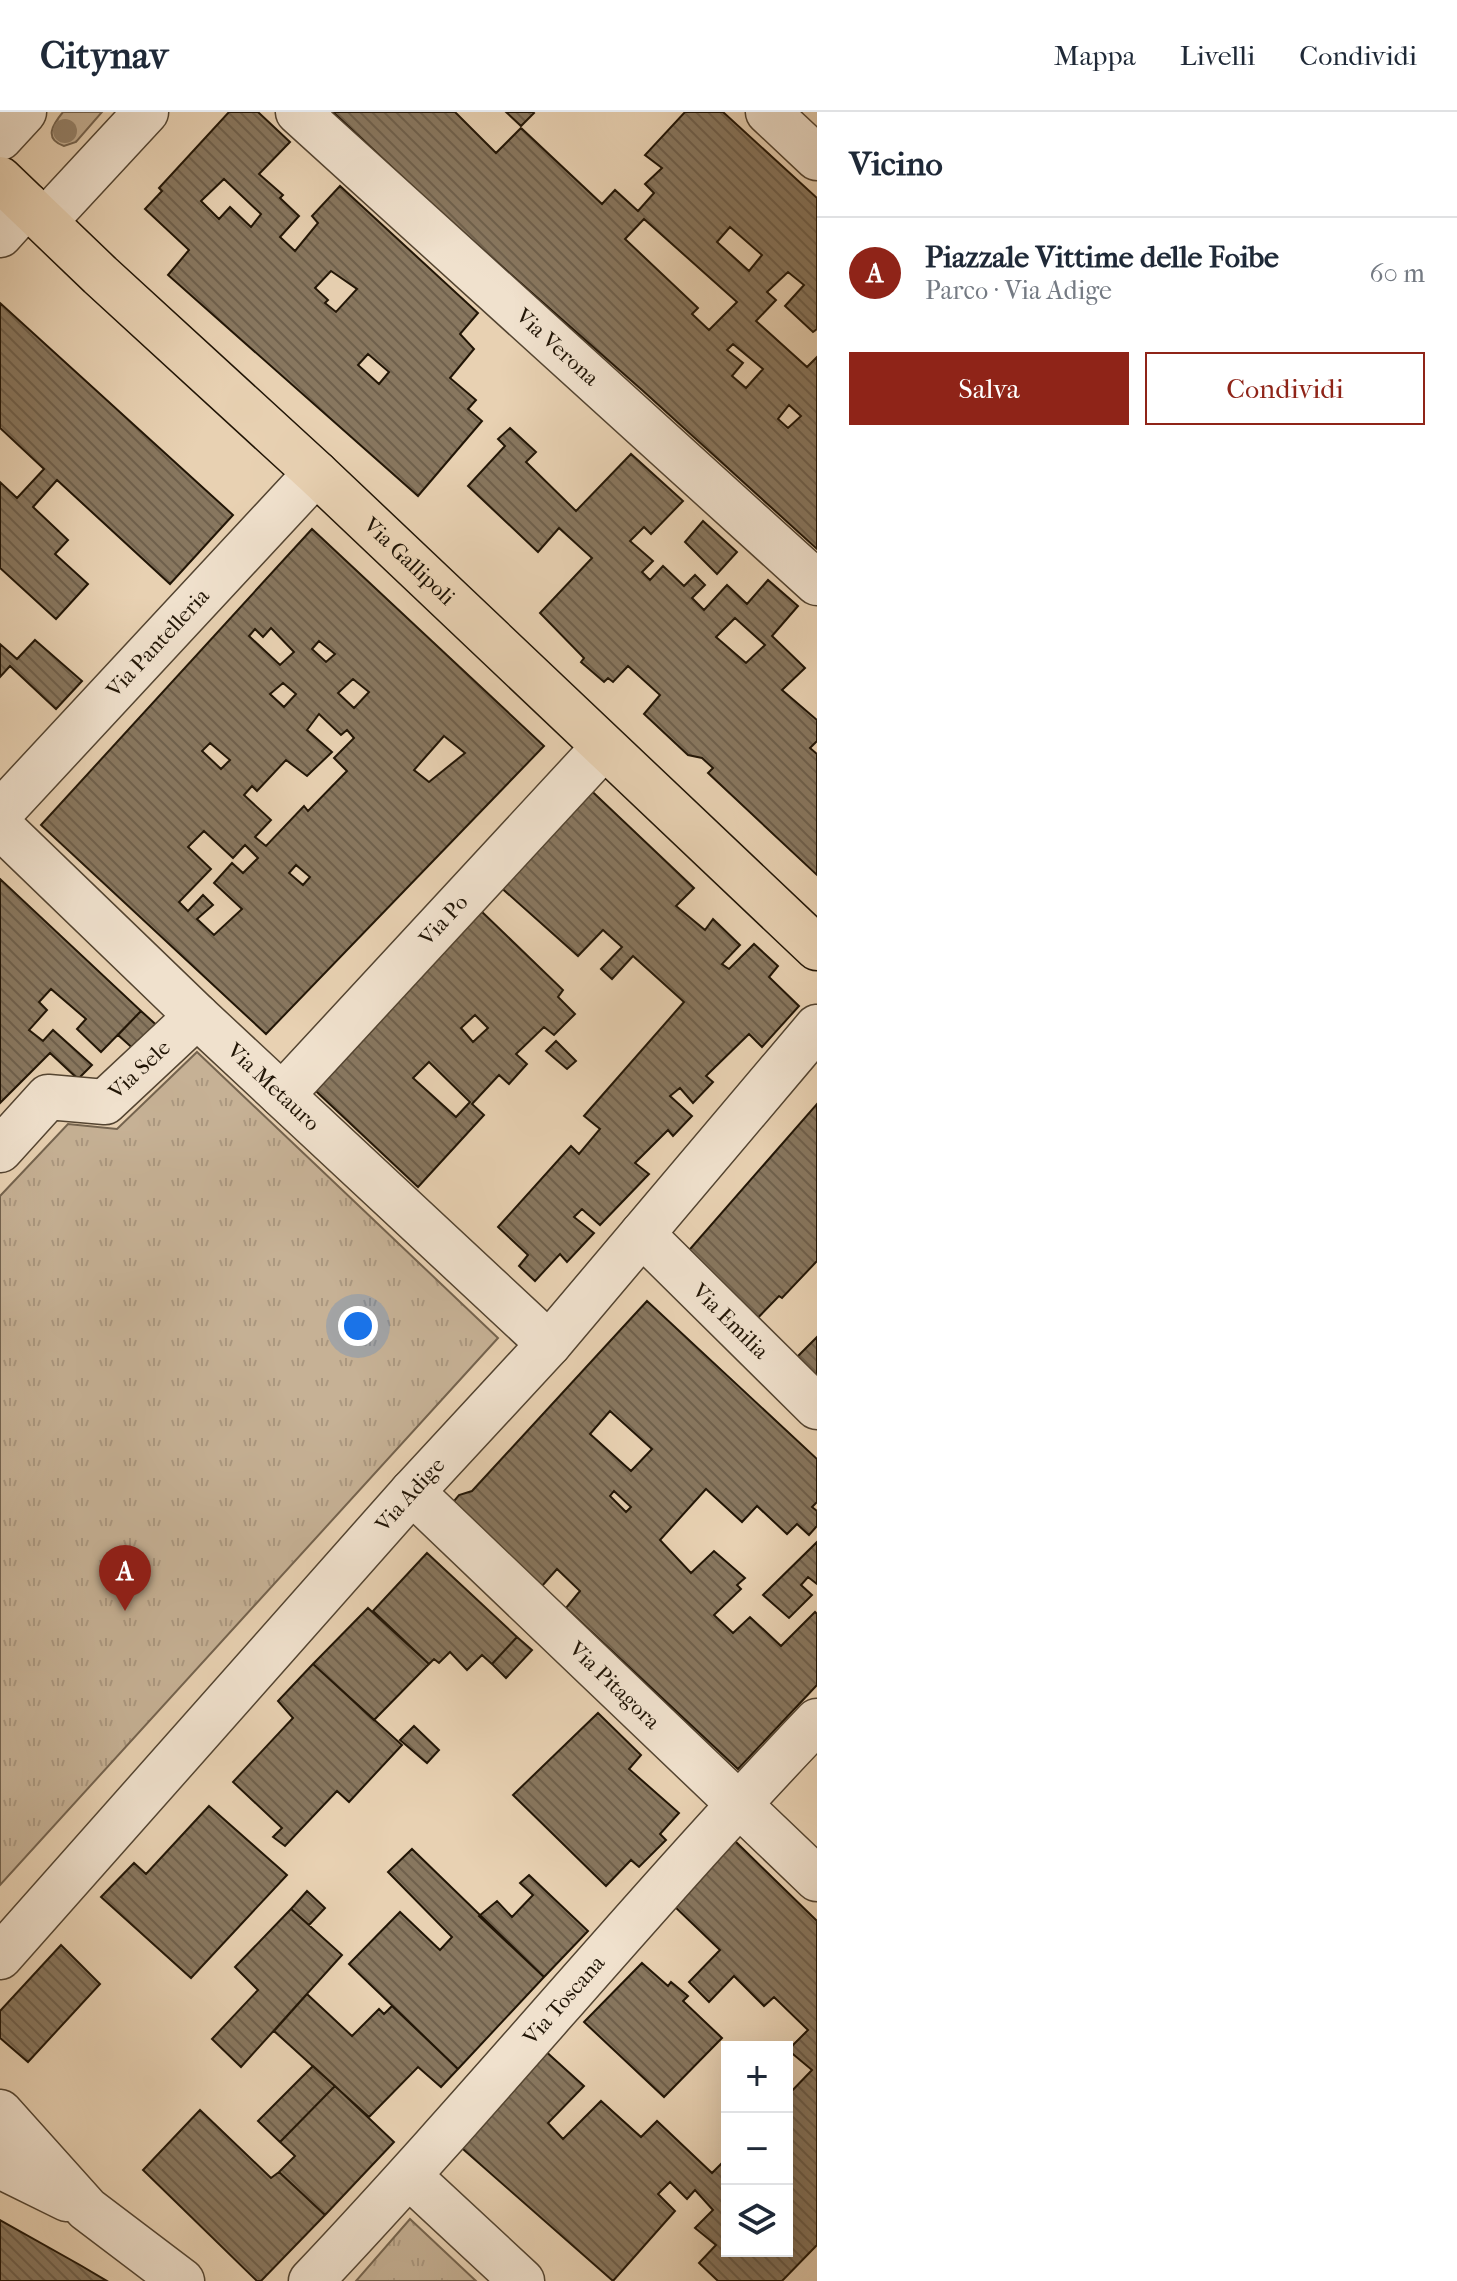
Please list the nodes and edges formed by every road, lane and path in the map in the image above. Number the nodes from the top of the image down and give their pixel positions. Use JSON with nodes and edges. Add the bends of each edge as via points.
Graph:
{"nodes":[{"id":1,"x":24,"y":112,"type":"edge"},
{"id":2,"x":146,"y":112,"type":"edge"},
{"id":3,"x":298,"y":112,"type":"edge"},
{"id":4,"x":768,"y":112,"type":"edge"},
{"id":5,"x":0,"y":138,"type":"edge"},
{"id":6,"x":817,"y":158,"type":"edge"},
{"id":7,"x":18,"y":210,"type":"edge"},
{"id":8,"x":316,"y":473,"type":"junction"},
{"id":9,"x":817,"y":583,"type":"edge"},
{"id":10,"x":604,"y":747,"type":"junction"},
{"id":11,"x":0,"y":813,"type":"edge"},
{"id":12,"x":0,"y":826,"type":"edge"},
{"id":13,"x":817,"y":948,"type":"edge"},
{"id":14,"x":197,"y":1016,"type":"junction"},
{"id":15,"x":817,"y":1027,"type":"edge"},
{"id":16,"x":282,"y":1095,"type":"junction"},
{"id":17,"x":0,"y":1150,"type":"edge"},
{"id":18,"x":642,"y":1234,"type":"junction"},
{"id":19,"x":549,"y":1344,"type":"junction"},
{"id":20,"x":817,"y":1407,"type":"edge"},
{"id":21,"x":412,"y":1492,"type":"junction"},
{"id":22,"x":817,"y":1721,"type":"edge"},
{"id":23,"x":737,"y":1805,"type":"junction"},
{"id":24,"x":817,"y":1879,"type":"edge"},
{"id":25,"x":0,"y":1957,"type":"edge"},
{"id":26,"x":0,"y":2112,"type":"edge"},
{"id":27,"x":0,"y":2166,"type":"edge"},
{"id":28,"x":410,"y":2177,"type":"junction"},
{"id":29,"x":87,"y":2209,"type":"junction"},
{"id":30,"x":182,"y":2281,"type":"edge"},
{"id":31,"x":311,"y":2281,"type":"edge"},
{"id":32,"x":522,"y":2281,"type":"edge"}],
"edges":[{"from":1,"to":5,"type":"street"},
{"from":2,"to":7,"type":"street"},
{"from":3,"to":9,"type":"street","name":"Via Verona"},
{"from":4,"to":6,"type":"street"},
{"from":7,"to":8,"type":"main road","name":"Via Gallipoli","via":[[100,275]]},
{"from":8,"to":10,"type":"main road","name":"Via Gallipoli"},
{"from":8,"to":11,"type":"street","name":"Via Pantelleria"},
{"from":10,"to":13,"type":"main road","name":"Via Gallipoli"},
{"from":10,"to":16,"type":"street","name":"Via Po"},
{"from":12,"to":14,"type":"street","name":"Via Metauro"},
{"from":14,"to":16,"type":"street","name":"Via Metauro"},
{"from":14,"to":17,"type":"street","name":"Via Sele","via":[[105,1102],[48,1097]]},
{"from":15,"to":18,"type":"street","name":"Via Adige"},
{"from":16,"to":19,"type":"street","name":"Via Metauro"},
{"from":18,"to":19,"type":"street","name":"Via Adige"},
{"from":18,"to":20,"type":"street","name":"Via Emilia"},
{"from":19,"to":21,"type":"street","name":"Via Adige"},
{"from":21,"to":23,"type":"street","name":"Via Pitagora"},
{"from":21,"to":25,"type":"street","name":"Via Adige"},
{"from":22,"to":23,"type":"street","name":"Via Toscana"},
{"from":23,"to":24,"type":"street","name":"Via Pitagora"},
{"from":23,"to":28,"type":"street","name":"Via Toscana"},
{"from":26,"to":29,"type":"street"},
{"from":27,"to":29,"type":"street"},
{"from":28,"to":31,"type":"street","name":"Via Toscana"},
{"from":28,"to":32,"type":"street"},
{"from":29,"to":30,"type":"street"}]}
